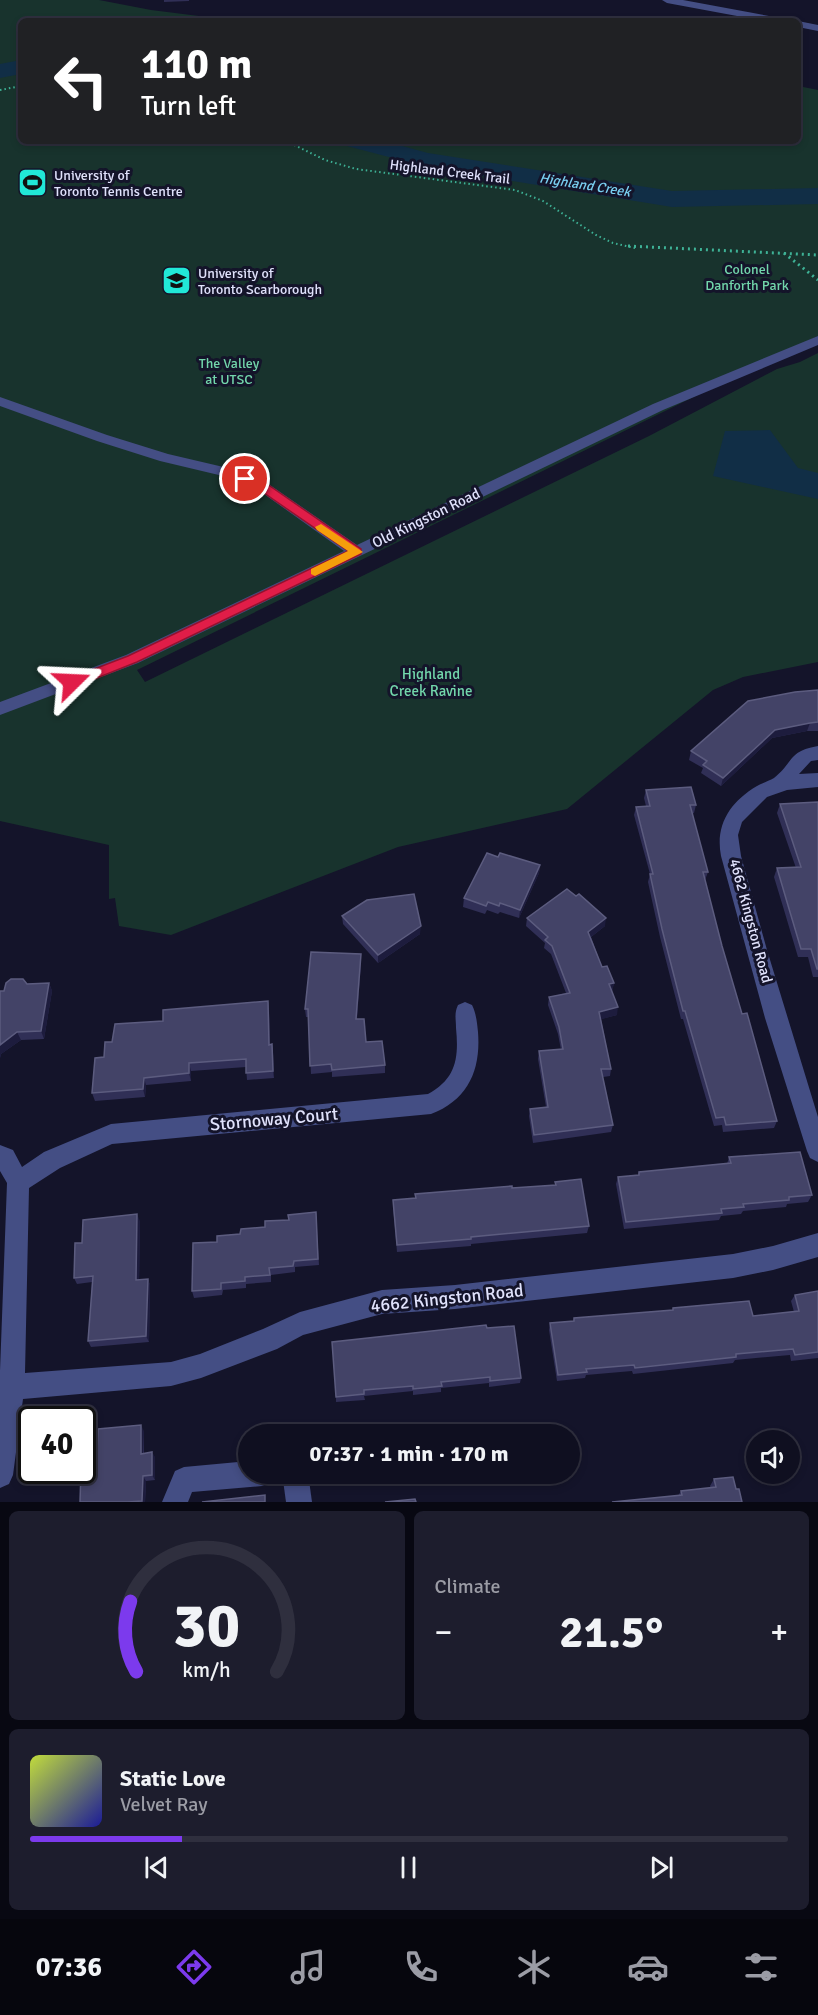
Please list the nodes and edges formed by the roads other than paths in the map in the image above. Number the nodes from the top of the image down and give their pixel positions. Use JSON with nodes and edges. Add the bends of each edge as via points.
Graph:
{"nodes":[{"id":1,"x":667,"y":0,"type":"edge"},
{"id":2,"x":764,"y":18,"type":"edge"},
{"id":3,"x":801,"y":25,"type":"edge"},
{"id":4,"x":818,"y":28,"type":"edge"},
{"id":5,"x":818,"y":340,"type":"edge"},
{"id":6,"x":0,"y":401,"type":"edge"},
{"id":7,"x":357,"y":552,"type":"junction"},
{"id":8,"x":0,"y":709,"type":"edge"},
{"id":9,"x":818,"y":753,"type":"edge"},
{"id":10,"x":818,"y":780,"type":"edge"},
{"id":11,"x":780,"y":783,"type":"junction"},
{"id":12,"x":465,"y":1011,"type":"dead end"},
{"id":13,"x":818,"y":1151,"type":"edge"},
{"id":14,"x":0,"y":1156,"type":"edge"},
{"id":15,"x":18,"y":1182,"type":"junction"},
{"id":16,"x":818,"y":1245,"type":"edge"},
{"id":17,"x":12,"y":1387,"type":"junction"},
{"id":18,"x":0,"y":1475,"type":"edge"},
{"id":19,"x":238,"y":1475,"type":"edge"},
{"id":20,"x":296,"y":1484,"type":"edge"},
{"id":21,"x":175,"y":1502,"type":"edge"},
{"id":22,"x":298,"y":1502,"type":"edge"}],
"edges":[{"from":1,"to":2,"type":"street"},
{"from":3,"to":4,"type":"street"},
{"from":5,"to":7,"type":"street","name":"Old Kingston Road","via":[[658,407]]},
{"from":6,"to":7,"type":"street","via":[[102,438],[227,472],[262,486]]},
{"from":7,"to":8,"type":"street","name":"Old Kingston Road","via":[[132,659]]},
{"from":9,"to":11,"type":"street","name":"4662 Kingston Road","via":[[806,755]]},
{"from":10,"to":11,"type":"street","name":"4662 Kingston Road"},
{"from":11,"to":13,"type":"street","name":"4662 Kingston Road","via":[[752,797],[733,819],[728,832],[745,908]]},
{"from":12,"to":15,"type":"street","name":"Stornoway Court","via":[[467,1066],[451,1092],[431,1104],[111,1134],[52,1160]]},
{"from":14,"to":15,"type":"street"},
{"from":15,"to":17,"type":"street"},
{"from":16,"to":17,"type":"street","name":"4662 Kingston Road","via":[[733,1266],[382,1302],[300,1324],[201,1366],[171,1374]]},
{"from":17,"to":18,"type":"street"},
{"from":19,"to":21,"type":"street","via":[[184,1480]]},
{"from":20,"to":22,"type":"street"}]}
